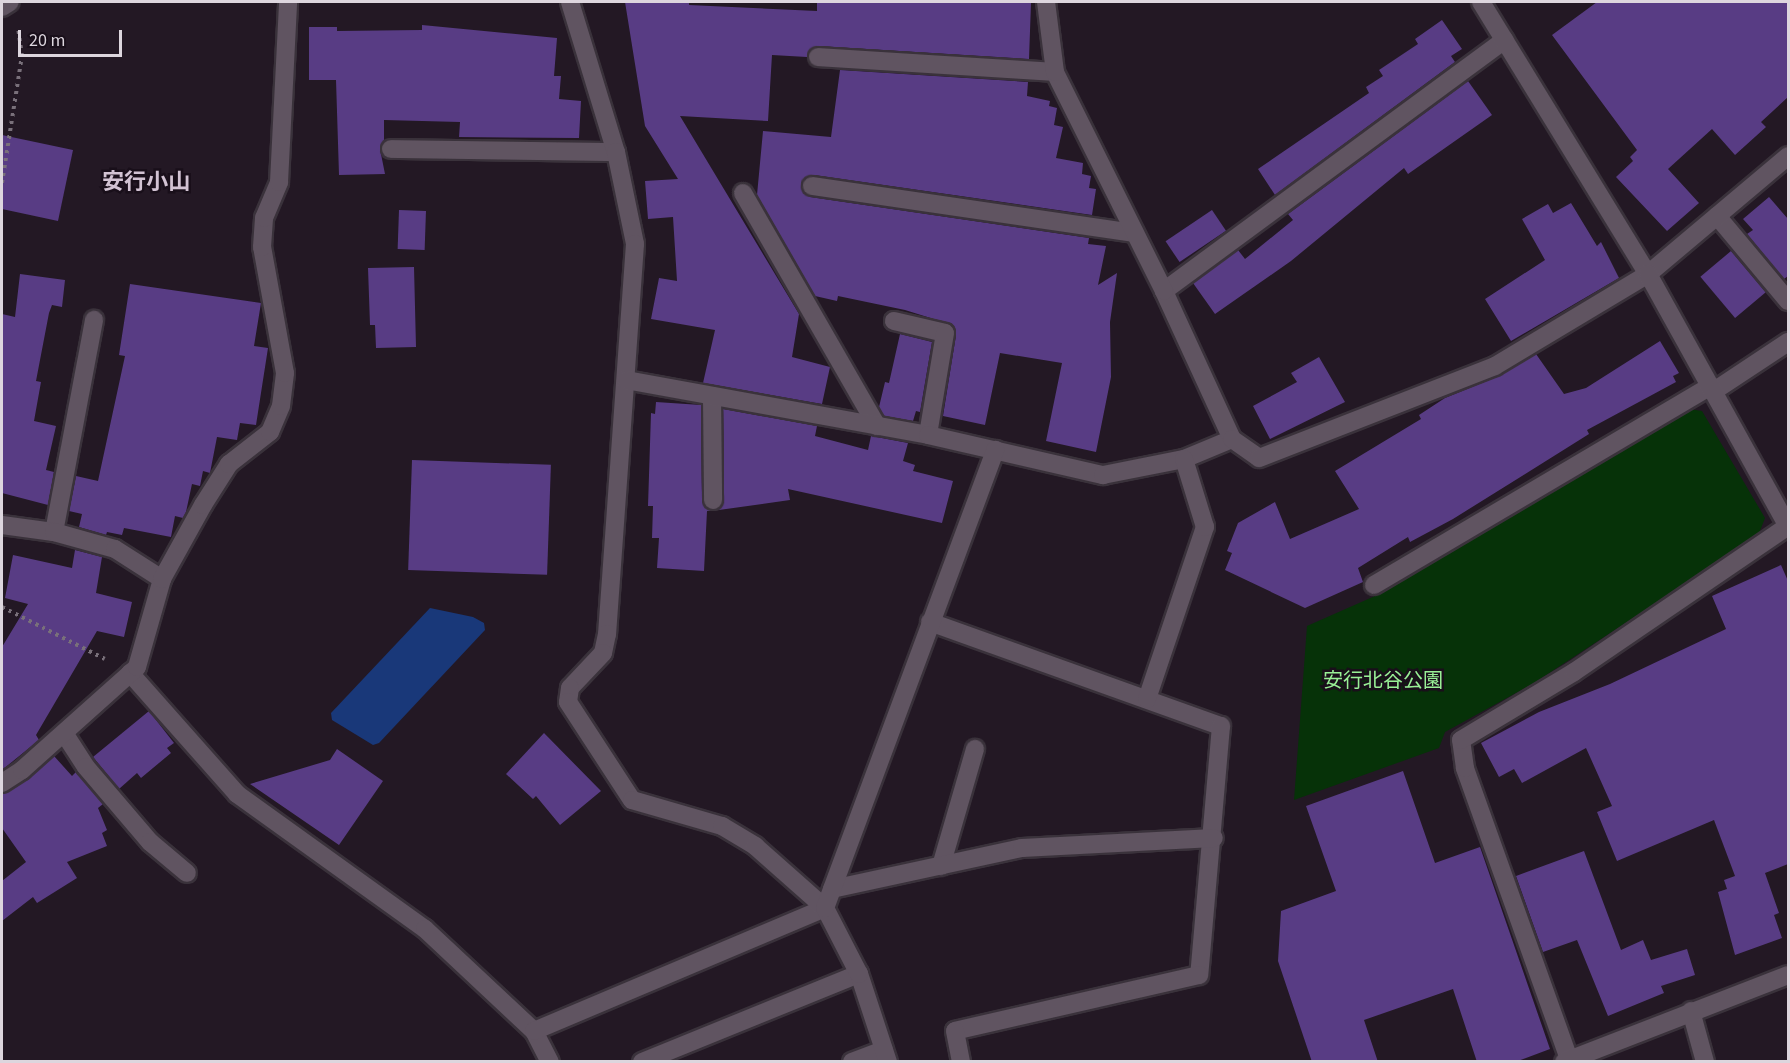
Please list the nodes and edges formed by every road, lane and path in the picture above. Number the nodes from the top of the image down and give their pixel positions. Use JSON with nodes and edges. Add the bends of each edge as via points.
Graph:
{"nodes":[{"id":1,"x":10,"y":2,"type":"edge"},
{"id":2,"x":288,"y":2,"type":"edge"},
{"id":3,"x":570,"y":2,"type":"edge"},
{"id":4,"x":1046,"y":2,"type":"edge"},
{"id":5,"x":1481,"y":2,"type":"edge"},
{"id":6,"x":2,"y":7,"type":"edge"},
{"id":7,"x":18,"y":24,"type":"dead end"},
{"id":8,"x":1504,"y":40,"type":"junction"},
{"id":9,"x":818,"y":57,"type":"dead end"},
{"id":10,"x":1055,"y":72,"type":"junction"},
{"id":11,"x":392,"y":149,"type":"dead end"},
{"id":12,"x":616,"y":152,"type":"junction"},
{"id":13,"x":1788,"y":156,"type":"edge"},
{"id":14,"x":2,"y":183,"type":"edge"},
{"id":15,"x":812,"y":186,"type":"dead end"},
{"id":16,"x":743,"y":193,"type":"dead end"},
{"id":17,"x":1717,"y":216,"type":"junction"},
{"id":18,"x":1135,"y":233,"type":"junction"},
{"id":19,"x":1648,"y":274,"type":"junction"},
{"id":20,"x":1164,"y":291,"type":"junction"},
{"id":21,"x":1788,"y":301,"type":"edge"},
{"id":22,"x":94,"y":321,"type":"dead end"},
{"id":23,"x":894,"y":321,"type":"dead end"},
{"id":24,"x":1788,"y":342,"type":"edge"},
{"id":25,"x":626,"y":380,"type":"junction"},
{"id":26,"x":1713,"y":389,"type":"junction"},
{"id":27,"x":712,"y":396,"type":"junction"},
{"id":28,"x":877,"y":426,"type":"junction"},
{"id":29,"x":928,"y":435,"type":"junction"},
{"id":30,"x":1232,"y":439,"type":"junction"},
{"id":31,"x":995,"y":450,"type":"junction"},
{"id":32,"x":1184,"y":459,"type":"junction"},
{"id":33,"x":713,"y":500,"type":"dead end"},
{"id":34,"x":2,"y":525,"type":"edge"},
{"id":35,"x":1788,"y":526,"type":"edge"},
{"id":36,"x":54,"y":532,"type":"junction"},
{"id":37,"x":162,"y":579,"type":"junction"},
{"id":38,"x":1374,"y":585,"type":"dead end"},
{"id":39,"x":2,"y":607,"type":"edge"},
{"id":40,"x":930,"y":622,"type":"junction"},
{"id":41,"x":130,"y":673,"type":"junction"},
{"id":42,"x":1148,"y":699,"type":"junction"},
{"id":43,"x":64,"y":733,"type":"junction"},
{"id":44,"x":975,"y":749,"type":"dead end"},
{"id":45,"x":2,"y":783,"type":"edge"},
{"id":46,"x":1214,"y":838,"type":"junction"},
{"id":47,"x":941,"y":866,"type":"junction"},
{"id":48,"x":186,"y":873,"type":"dead end"},
{"id":49,"x":832,"y":889,"type":"junction"},
{"id":50,"x":825,"y":908,"type":"junction"},
{"id":51,"x":859,"y":974,"type":"junction"},
{"id":52,"x":1788,"y":975,"type":"edge"},
{"id":53,"x":1691,"y":1011,"type":"junction"},
{"id":54,"x":534,"y":1032,"type":"junction"},
{"id":55,"x":886,"y":1056,"type":"edge"},
{"id":56,"x":1566,"y":1060,"type":"edge"},
{"id":57,"x":550,"y":1062,"type":"edge"},
{"id":58,"x":642,"y":1062,"type":"edge"},
{"id":59,"x":852,"y":1062,"type":"edge"},
{"id":60,"x":961,"y":1062,"type":"edge"},
{"id":61,"x":1705,"y":1062,"type":"edge"}],
"edges":[{"from":1,"to":6,"type":"street"},
{"from":2,"to":37,"type":"street","via":[[279,182],[264,218],[262,247],[285,373],[281,406],[270,432],[229,464]]},
{"from":3,"to":12,"type":"street"},
{"from":4,"to":10,"type":"street"},
{"from":5,"to":8,"type":"street"},
{"from":7,"to":14,"type":"path","via":[[22,56]]},
{"from":8,"to":19,"type":"street"},
{"from":8,"to":20,"type":"street"},
{"from":9,"to":10,"type":"street"},
{"from":10,"to":18,"type":"street"},
{"from":11,"to":12,"type":"street"},
{"from":12,"to":25,"type":"street","via":[[635,244]]},
{"from":13,"to":17,"type":"street"},
{"from":15,"to":18,"type":"street"},
{"from":16,"to":28,"type":"street"},
{"from":17,"to":19,"type":"street"},
{"from":17,"to":21,"type":"street"},
{"from":18,"to":20,"type":"street"},
{"from":19,"to":26,"type":"street"},
{"from":19,"to":30,"type":"street","via":[[1495,366],[1259,458]]},
{"from":20,"to":30,"type":"street"},
{"from":22,"to":36,"type":"street"},
{"from":23,"to":29,"type":"street","via":[[945,333]]},
{"from":24,"to":26,"type":"street"},
{"from":25,"to":27,"type":"street"},
{"from":25,"to":50,"type":"street","via":[[607,634],[603,653],[570,688],[568,702],[632,800],[722,826],[755,846]]},
{"from":26,"to":35,"type":"street"},
{"from":26,"to":38,"type":"street"},
{"from":27,"to":28,"type":"street"},
{"from":27,"to":33,"type":"street"},
{"from":28,"to":29,"type":"street"},
{"from":29,"to":31,"type":"street"},
{"from":30,"to":32,"type":"street"},
{"from":31,"to":32,"type":"street","via":[[1103,475]]},
{"from":31,"to":40,"type":"street"},
{"from":32,"to":42,"type":"street","via":[[1205,527]]},
{"from":34,"to":36,"type":"street"},
{"from":35,"to":56,"type":"street","via":[[1574,672],[1461,741],[1465,768]]},
{"from":36,"to":37,"type":"street","via":[[115,549]]},
{"from":37,"to":41,"type":"street","via":[[137,667]]},
{"from":39,"to":41,"type":"path"},
{"from":40,"to":42,"type":"street"},
{"from":40,"to":49,"type":"street"},
{"from":41,"to":43,"type":"street"},
{"from":41,"to":54,"type":"street","via":[[237,794],[425,929]]},
{"from":42,"to":46,"type":"street","via":[[1221,726]]},
{"from":43,"to":45,"type":"street"},
{"from":43,"to":48,"type":"street","via":[[86,767],[143,834]]},
{"from":44,"to":47,"type":"street"},
{"from":46,"to":47,"type":"street","via":[[1022,848]]},
{"from":46,"to":60,"type":"street","via":[[1199,975],[955,1031]]},
{"from":47,"to":49,"type":"street"},
{"from":49,"to":50,"type":"street"},
{"from":50,"to":51,"type":"street"},
{"from":50,"to":54,"type":"street"},
{"from":51,"to":55,"type":"street"},
{"from":51,"to":58,"type":"street"},
{"from":52,"to":53,"type":"street"},
{"from":53,"to":56,"type":"street"},
{"from":53,"to":61,"type":"street"},
{"from":54,"to":57,"type":"street"},
{"from":55,"to":59,"type":"street"}]}
